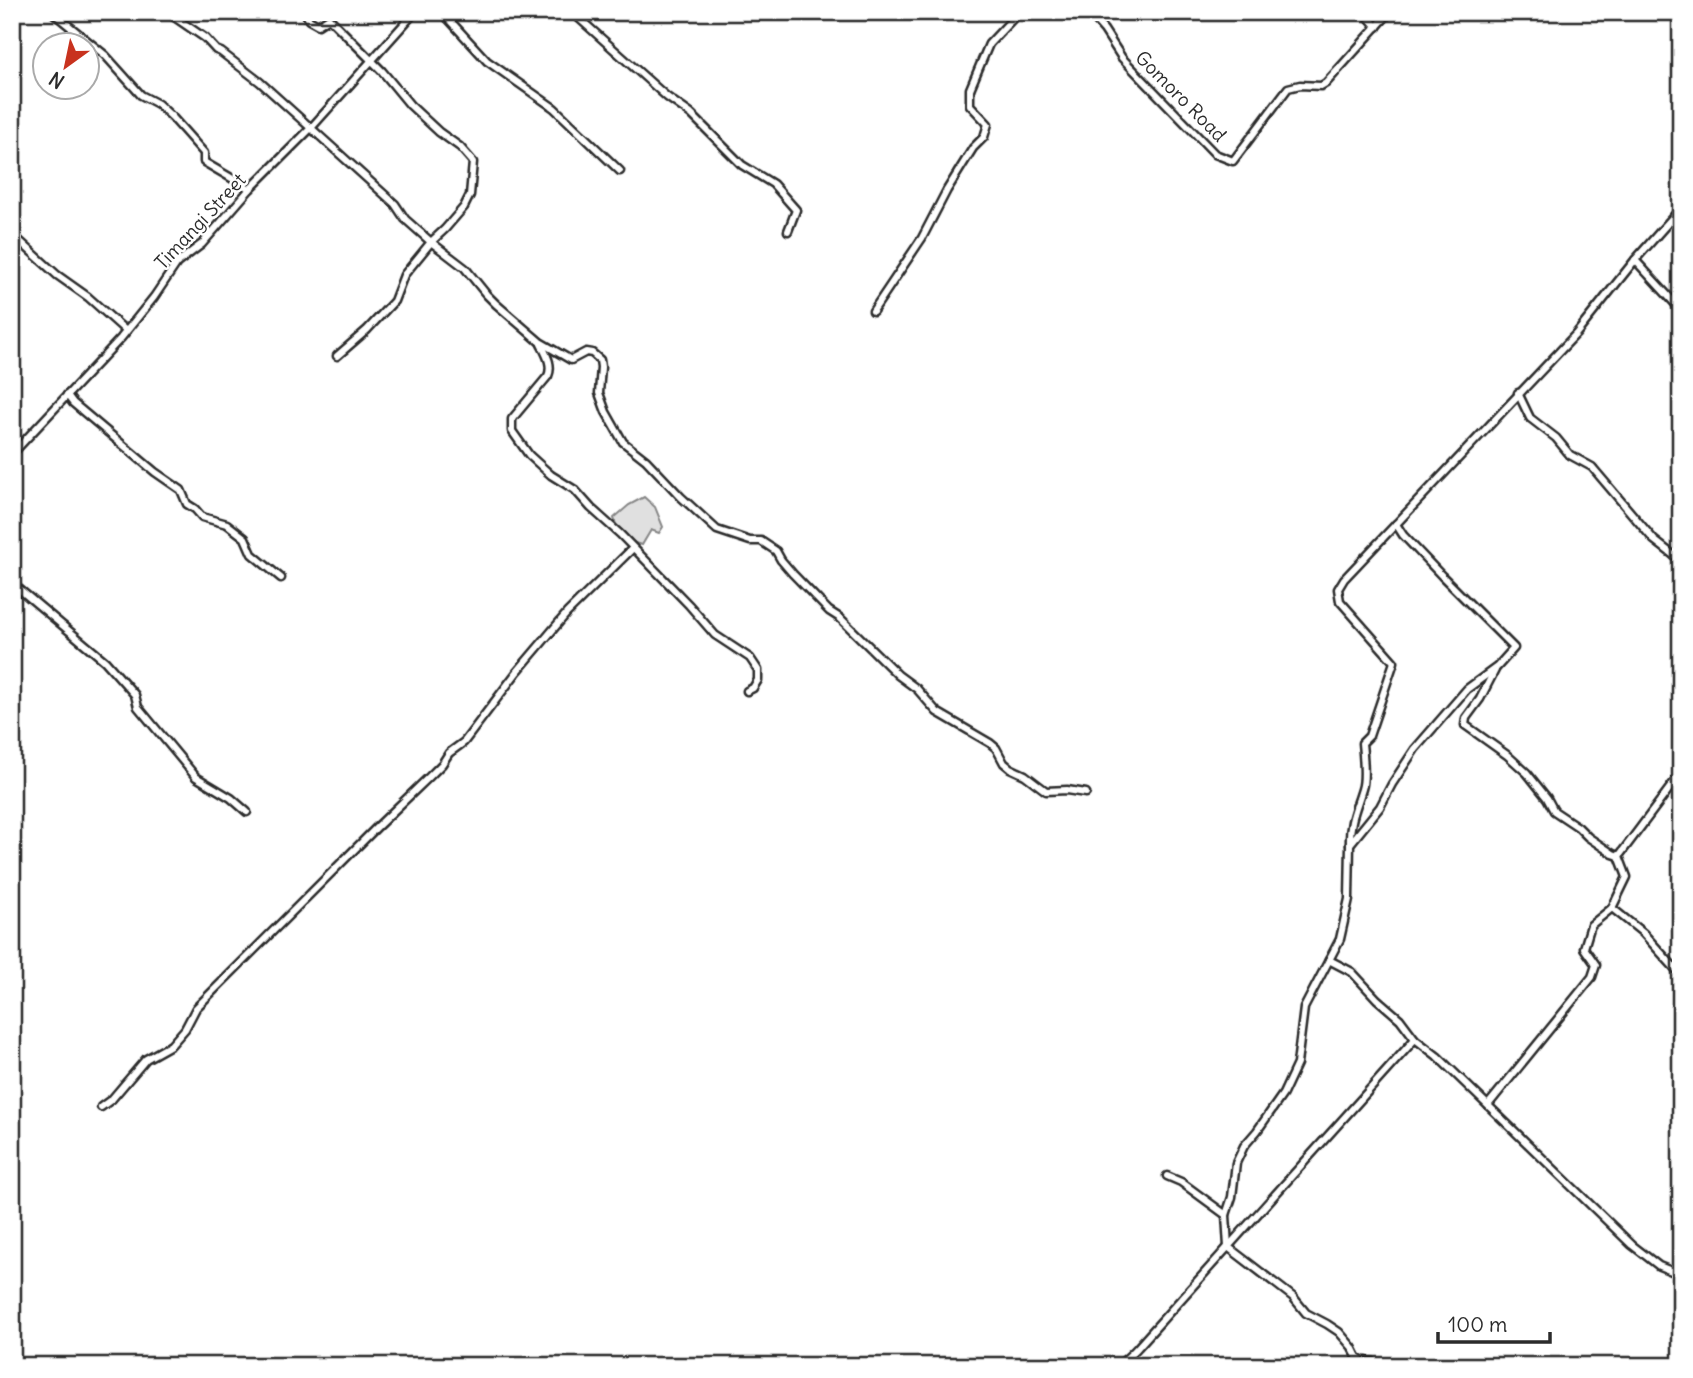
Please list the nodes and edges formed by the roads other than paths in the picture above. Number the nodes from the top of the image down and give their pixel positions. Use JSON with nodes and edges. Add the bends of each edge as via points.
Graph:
{"nodes":[{"id":1,"x":52,"y":12,"type":"edge"},
{"id":2,"x":167,"y":12,"type":"edge"},
{"id":3,"x":305,"y":12,"type":"edge"},
{"id":4,"x":415,"y":12,"type":"edge"},
{"id":5,"x":442,"y":12,"type":"edge"},
{"id":6,"x":572,"y":12,"type":"edge"},
{"id":7,"x":1019,"y":12,"type":"edge"},
{"id":8,"x":1088,"y":12,"type":"edge"},
{"id":9,"x":1364,"y":12,"type":"edge"},
{"id":10,"x":1390,"y":12,"type":"edge"},
{"id":11,"x":1377,"y":27,"type":"junction"},
{"id":12,"x":370,"y":60,"type":"junction"},
{"id":13,"x":311,"y":128,"type":"junction"},
{"id":14,"x":620,"y":171,"type":"dead end"},
{"id":15,"x":250,"y":189,"type":"junction"},
{"id":16,"x":1681,"y":208,"type":"edge"},
{"id":17,"x":788,"y":231,"type":"dead end"},
{"id":18,"x":12,"y":234,"type":"edge"},
{"id":19,"x":431,"y":242,"type":"junction"},
{"id":20,"x":1635,"y":260,"type":"junction"},
{"id":21,"x":1681,"y":310,"type":"edge"},
{"id":22,"x":873,"y":311,"type":"dead end"},
{"id":23,"x":126,"y":331,"type":"junction"},
{"id":24,"x":540,"y":342,"type":"junction"},
{"id":25,"x":337,"y":356,"type":"dead end"},
{"id":26,"x":1518,"y":393,"type":"junction"},
{"id":27,"x":67,"y":395,"type":"junction"},
{"id":28,"x":12,"y":454,"type":"edge"},
{"id":29,"x":1395,"y":524,"type":"junction"},
{"id":30,"x":633,"y":548,"type":"junction"},
{"id":31,"x":1681,"y":561,"type":"edge"},
{"id":32,"x":281,"y":578,"type":"dead end"},
{"id":33,"x":12,"y":583,"type":"edge"},
{"id":34,"x":1497,"y":667,"type":"junction"},
{"id":35,"x":747,"y":691,"type":"dead end"},
{"id":36,"x":1681,"y":773,"type":"edge"},
{"id":37,"x":1086,"y":793,"type":"dead end"},
{"id":38,"x":247,"y":812,"type":"dead end"},
{"id":39,"x":1350,"y":844,"type":"junction"},
{"id":40,"x":1619,"y":856,"type":"junction"},
{"id":41,"x":1612,"y":908,"type":"junction"},
{"id":42,"x":1329,"y":960,"type":"junction"},
{"id":43,"x":1681,"y":975,"type":"edge"},
{"id":44,"x":1415,"y":1039,"type":"junction"},
{"id":45,"x":1488,"y":1105,"type":"junction"},
{"id":46,"x":101,"y":1107,"type":"dead end"},
{"id":47,"x":1167,"y":1176,"type":"dead end"},
{"id":48,"x":1226,"y":1215,"type":"junction"},
{"id":49,"x":1228,"y":1247,"type":"junction"},
{"id":50,"x":1674,"y":1272,"type":"dead end"},
{"id":51,"x":1119,"y":1366,"type":"edge"},
{"id":52,"x":1379,"y":1366,"type":"edge"}],
"edges":[{"from":1,"to":15,"type":"street","via":[[105,55],[141,95],[173,117],[204,153],[204,162]]},
{"from":2,"to":13,"type":"street","via":[[260,82]]},
{"from":3,"to":12,"type":"street","via":[[318,25],[329,18]]},
{"from":4,"to":12,"type":"street","name":"Timangi Street"},
{"from":5,"to":14,"type":"street","via":[[487,61],[554,108]]},
{"from":6,"to":17,"type":"street","via":[[691,114],[742,165],[774,184],[796,210]]},
{"from":7,"to":22,"type":"street","via":[[989,44],[970,89],[970,105],[988,124],[984,137]]},
{"from":8,"to":11,"type":"street","name":"Gomoro Road","via":[[1122,58],[1215,154],[1233,160],[1288,88],[1326,83]]},
{"from":9,"to":11,"type":"street"},
{"from":10,"to":11,"type":"street"},
{"from":12,"to":13,"type":"street","name":"Timangi Street"},
{"from":12,"to":19,"type":"street","via":[[410,105],[473,162],[470,195],[464,207]]},
{"from":13,"to":15,"type":"street","name":"Timangi Street"},
{"from":13,"to":19,"type":"street"},
{"from":15,"to":23,"type":"street","name":"Timangi Street","via":[[202,244],[177,263]]},
{"from":16,"to":20,"type":"street"},
{"from":18,"to":23,"type":"street"},
{"from":19,"to":24,"type":"street","via":[[465,268],[486,294]]},
{"from":19,"to":25,"type":"street","via":[[404,275],[394,301]]},
{"from":20,"to":21,"type":"street"},
{"from":20,"to":26,"type":"street","via":[[1576,334]]},
{"from":23,"to":27,"type":"street","name":"Timangi Street"},
{"from":24,"to":30,"type":"street","via":[[550,370],[512,419],[512,431],[529,455],[575,490]]},
{"from":24,"to":37,"type":"street","via":[[571,360],[586,352],[600,360],[599,393],[623,442],[717,530],[761,541],[776,551],[829,611],[937,712],[990,743],[1004,763],[1046,791]]},
{"from":26,"to":29,"type":"street"},
{"from":26,"to":31,"type":"street","via":[[1530,418],[1570,455],[1592,467],[1654,540]]},
{"from":27,"to":28,"type":"street","name":"Timangi Street"},
{"from":27,"to":32,"type":"street","via":[[180,490],[202,517],[227,524],[245,538],[252,554]]},
{"from":29,"to":34,"type":"street","via":[[1514,648]]},
{"from":29,"to":39,"type":"street","via":[[1338,589],[1340,601],[1394,662],[1363,743],[1363,787],[1349,828]]},
{"from":30,"to":35,"type":"street","via":[[715,635],[750,658],[758,680]]},
{"from":30,"to":46,"type":"street","via":[[567,613],[464,742],[196,1008],[171,1045],[146,1059]]},
{"from":33,"to":38,"type":"street","via":[[105,661],[196,777]]},
{"from":34,"to":39,"type":"street","via":[[1468,689],[1420,743],[1380,807]]},
{"from":34,"to":40,"type":"street","via":[[1465,725],[1527,774],[1554,811]]},
{"from":36,"to":40,"type":"street"},
{"from":39,"to":42,"type":"street","via":[[1349,899],[1340,939]]},
{"from":40,"to":41,"type":"street","via":[[1627,877]]},
{"from":41,"to":43,"type":"street","via":[[1643,933]]},
{"from":41,"to":45,"type":"street","via":[[1591,925],[1584,948],[1597,965],[1592,977]]},
{"from":42,"to":44,"type":"street","via":[[1352,972]]},
{"from":42,"to":48,"type":"street","via":[[1304,1008],[1297,1064],[1283,1094],[1236,1163]]},
{"from":44,"to":45,"type":"street"},
{"from":44,"to":49,"type":"street"},
{"from":45,"to":50,"type":"street","via":[[1632,1245]]},
{"from":47,"to":48,"type":"street"},
{"from":48,"to":49,"type":"street"},
{"from":49,"to":51,"type":"street"},
{"from":49,"to":52,"type":"street","via":[[1293,1297],[1306,1313],[1339,1332],[1357,1357]]}]}
